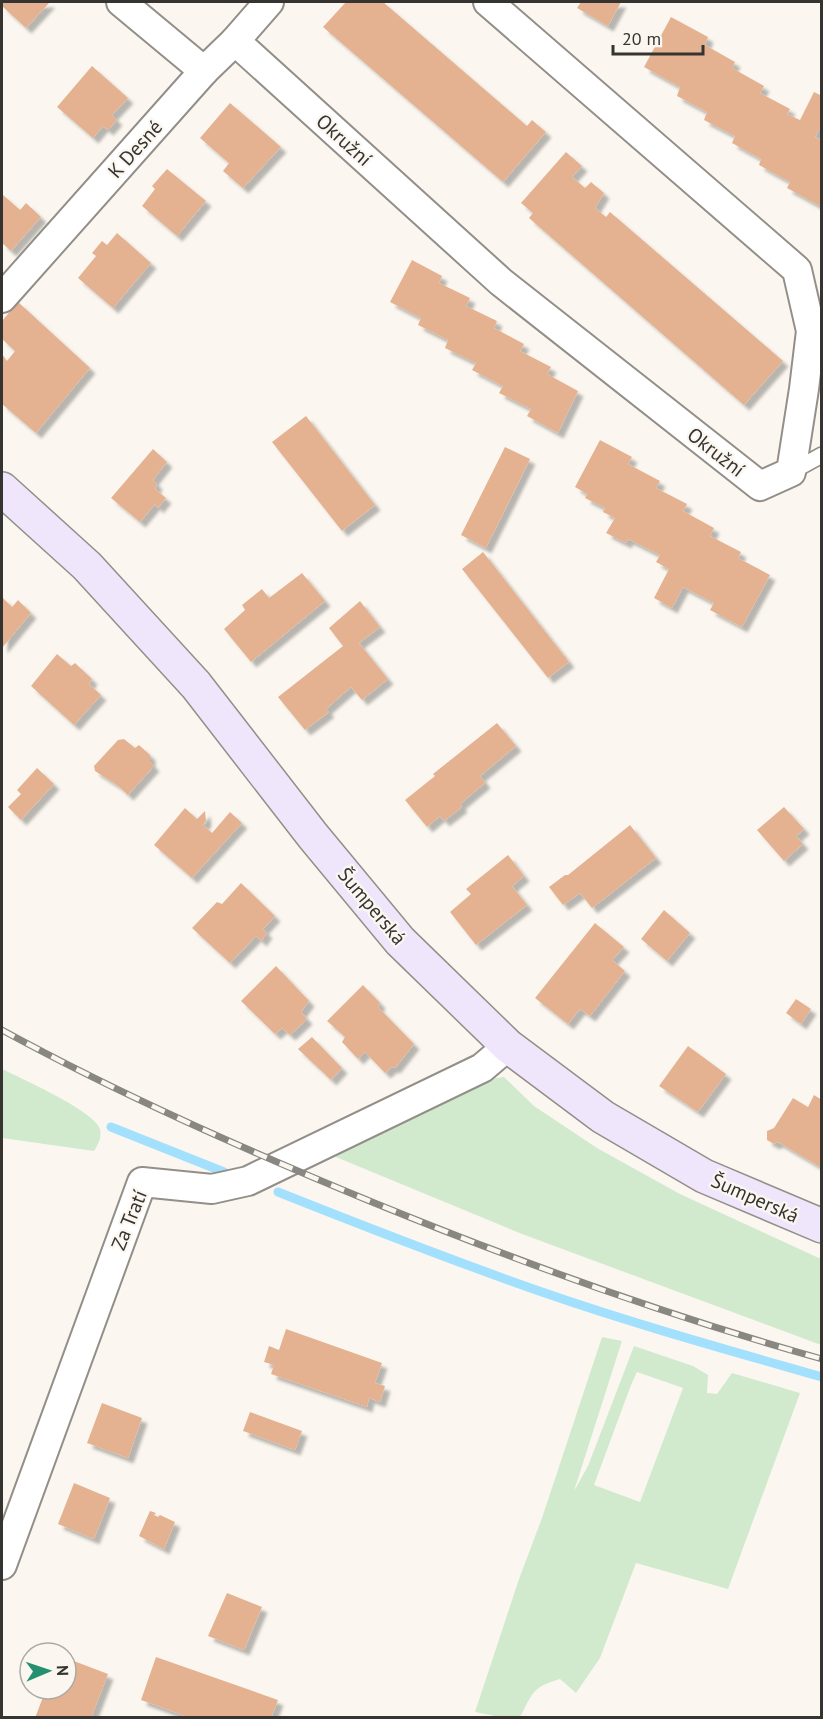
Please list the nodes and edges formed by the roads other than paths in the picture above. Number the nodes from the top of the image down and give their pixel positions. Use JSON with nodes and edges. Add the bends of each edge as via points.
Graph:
{"nodes":[{"id":1,"x":121,"y":2,"type":"edge"},
{"id":2,"x":269,"y":2,"type":"edge"},
{"id":3,"x":488,"y":2,"type":"edge"},
{"id":4,"x":235,"y":42,"type":"junction"},
{"id":5,"x":204,"y":71,"type":"junction"},
{"id":6,"x":2,"y":298,"type":"edge"},
{"id":7,"x":816,"y":327,"type":"edge"},
{"id":8,"x":822,"y":455,"type":"edge"},
{"id":9,"x":791,"y":472,"type":"junction"},
{"id":10,"x":2,"y":489,"type":"edge"},
{"id":11,"x":508,"y":1046,"type":"junction"},
{"id":12,"x":822,"y":1226,"type":"edge"},
{"id":13,"x":2,"y":1565,"type":"edge"}],
"edges":[{"from":1,"to":5,"type":"street"},
{"from":2,"to":4,"type":"street","name":"K Desné"},
{"from":3,"to":7,"type":"street","via":[[797,270]]},
{"from":4,"to":5,"type":"street","name":"K Desné"},
{"from":4,"to":9,"type":"street","name":"Okružní","via":[[501,282],[760,486]]},
{"from":5,"to":6,"type":"street","name":"K Desné"},
{"from":7,"to":9,"type":"street"},
{"from":8,"to":9,"type":"lane"},
{"from":10,"to":11,"type":"street","name":"Šumperská","via":[[87,566],[196,685],[400,941]]},
{"from":11,"to":12,"type":"street","name":"Šumperská","via":[[603,1118],[704,1176]]},
{"from":11,"to":13,"type":"street","name":"Za Tratí","via":[[482,1068],[248,1181],[213,1189],[142,1182]]}]}
